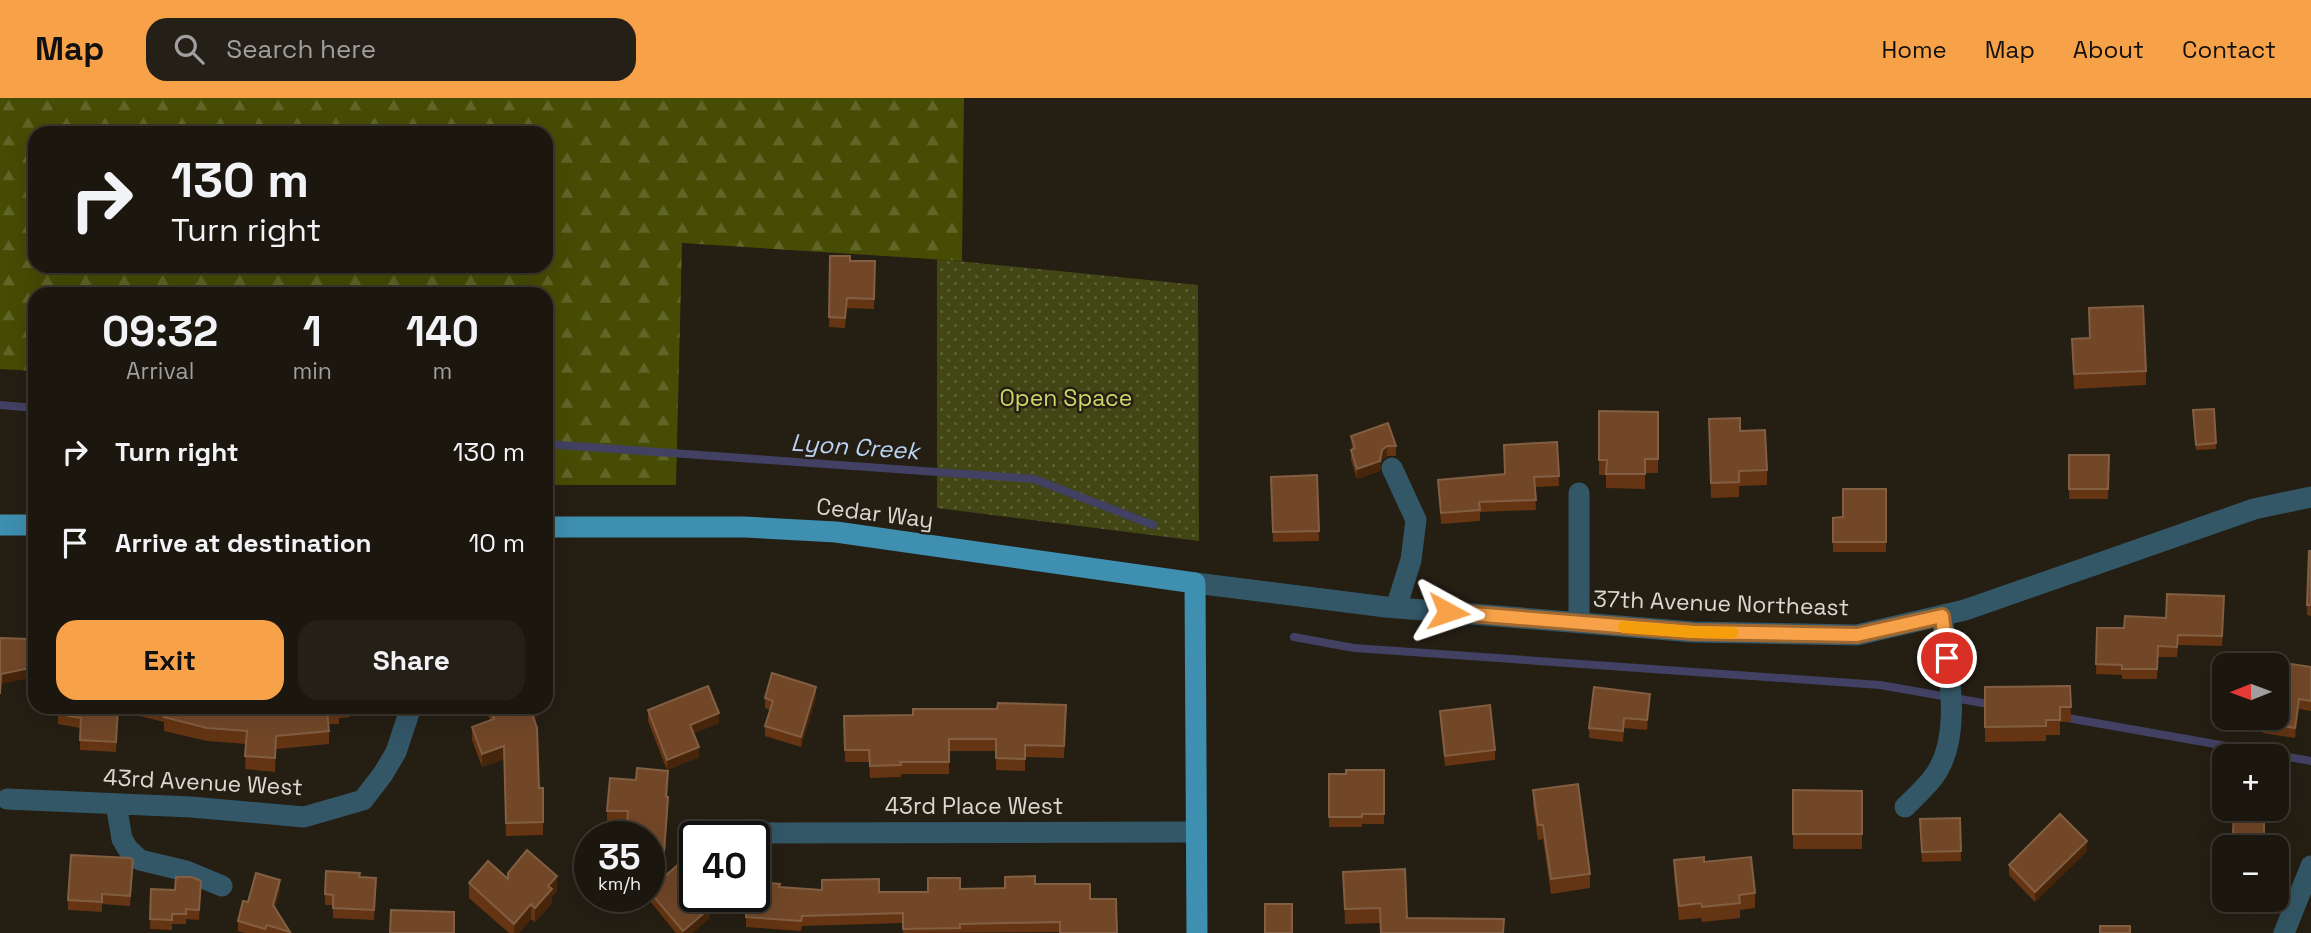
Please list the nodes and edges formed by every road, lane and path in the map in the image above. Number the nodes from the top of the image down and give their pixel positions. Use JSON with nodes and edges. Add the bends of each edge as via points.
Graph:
{"nodes":[{"id":1,"x":1392,"y":468,"type":"dead end"},
{"id":2,"x":1579,"y":493,"type":"dead end"},
{"id":3,"x":2311,"y":497,"type":"edge"},
{"id":4,"x":0,"y":525,"type":"edge"},
{"id":5,"x":28,"y":525,"type":"edge"},
{"id":6,"x":553,"y":527,"type":"edge"},
{"id":7,"x":1195,"y":583,"type":"junction"},
{"id":8,"x":1396,"y":607,"type":"junction"},
{"id":9,"x":1942,"y":616,"type":"junction"},
{"id":10,"x":1579,"y":623,"type":"junction"},
{"id":11,"x":409,"y":714,"type":"edge"},
{"id":12,"x":7,"y":799,"type":"dead end"},
{"id":13,"x":116,"y":804,"type":"junction"},
{"id":14,"x":1905,"y":807,"type":"dead end"},
{"id":15,"x":1195,"y":832,"type":"junction"},
{"id":16,"x":770,"y":833,"type":"edge"},
{"id":17,"x":2311,"y":866,"type":"edge"},
{"id":18,"x":222,"y":886,"type":"dead end"},
{"id":19,"x":1196,"y":933,"type":"edge"},
{"id":20,"x":2284,"y":933,"type":"edge"}],
"edges":[{"from":1,"to":8,"type":"street","via":[[1416,520],[1411,560]]},
{"from":2,"to":10,"type":"street"},
{"from":3,"to":9,"type":"street","name":"37th Avenue Northeast","via":[[2254,509]]},
{"from":4,"to":5,"type":"main road"},
{"from":6,"to":7,"type":"main road","name":"Cedar Way","via":[[836,532]]},
{"from":7,"to":8,"type":"street","name":"37th Avenue Northeast"},
{"from":7,"to":15,"type":"main road"},
{"from":8,"to":10,"type":"street","name":"37th Avenue Northeast"},
{"from":9,"to":10,"type":"street","name":"37th Avenue Northeast","via":[[1857,635],[1693,632]]},
{"from":9,"to":14,"type":"street","via":[[1951,717],[1948,746],[1933,778]]},
{"from":11,"to":13,"type":"street","name":"43rd Avenue West","via":[[396,752],[363,800],[304,817]]},
{"from":12,"to":13,"type":"street","name":"43rd Avenue West"},
{"from":13,"to":18,"type":"street","via":[[122,839],[140,860]]},
{"from":15,"to":16,"type":"street","name":"43rd Place West"},
{"from":15,"to":19,"type":"main road"},
{"from":17,"to":20,"type":"street"}]}
